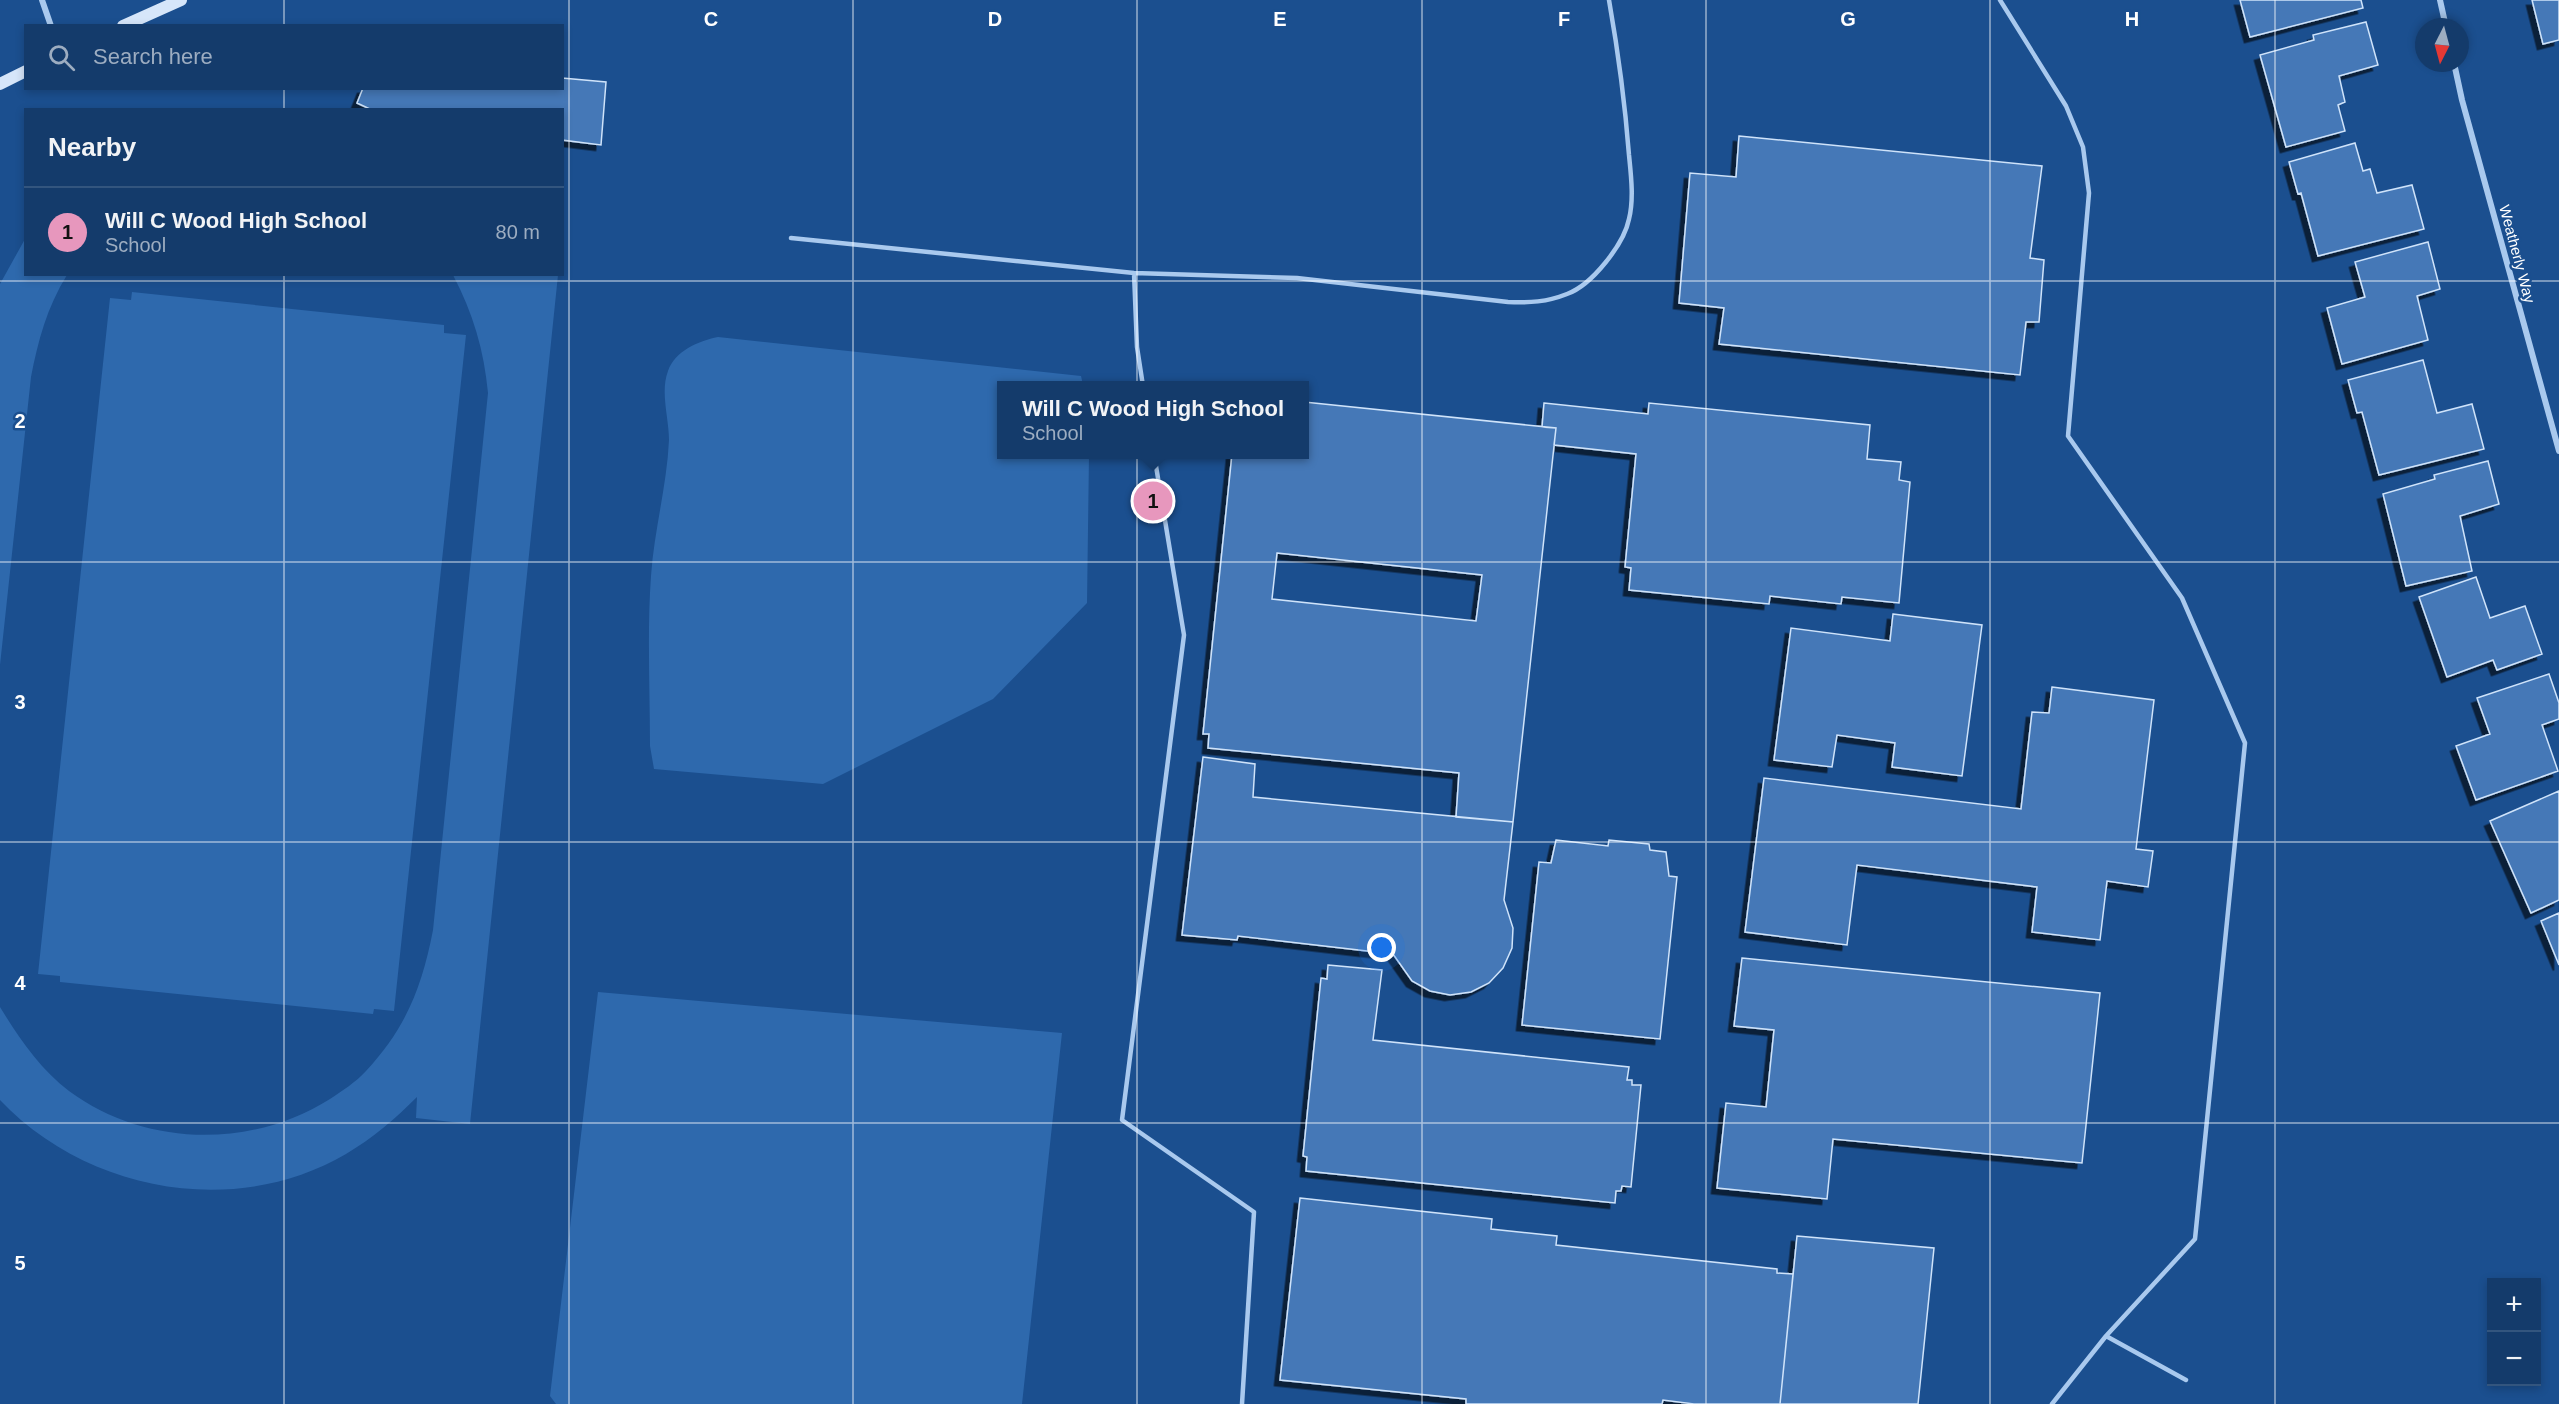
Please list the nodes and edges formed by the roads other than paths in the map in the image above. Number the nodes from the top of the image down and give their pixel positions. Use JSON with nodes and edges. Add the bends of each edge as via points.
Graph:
{"nodes":[{"id":1,"x":42,"y":0,"type":"edge"},
{"id":2,"x":181,"y":0,"type":"edge"},
{"id":3,"x":1609,"y":0,"type":"edge"},
{"id":4,"x":2001,"y":0,"type":"edge"},
{"id":5,"x":2440,"y":0,"type":"edge"},
{"id":6,"x":2444,"y":18,"type":"edge"},
{"id":7,"x":50,"y":24,"type":"edge"},
{"id":8,"x":127,"y":24,"type":"edge"},
{"id":9,"x":24,"y":72,"type":"edge"},
{"id":10,"x":2456,"y":72,"type":"edge"},
{"id":11,"x":0,"y":84,"type":"edge"},
{"id":12,"x":791,"y":238,"type":"dead end"},
{"id":13,"x":1134,"y":273,"type":"junction"},
{"id":14,"x":1142,"y":381,"type":"edge"},
{"id":15,"x":2559,"y":451,"type":"edge"},
{"id":16,"x":1155,"y":459,"type":"edge"},
{"id":17,"x":2106,"y":1336,"type":"junction"},
{"id":18,"x":2186,"y":1380,"type":"dead end"},
{"id":19,"x":1242,"y":1404,"type":"edge"},
{"id":20,"x":2052,"y":1404,"type":"edge"}],
"edges":[{"from":1,"to":7,"type":"street"},
{"from":2,"to":8,"type":"street"},
{"from":3,"to":13,"type":"lane","via":[[1627,120],[1629,218],[1620,244],[1599,271],[1569,294],[1536,303],[1508,302],[1297,278]]},
{"from":4,"to":17,"type":"lane","via":[[2066,106],[2083,147],[2089,193],[2068,436],[2182,598],[2245,743],[2195,1239]]},
{"from":5,"to":6,"type":"street"},
{"from":9,"to":11,"type":"street"},
{"from":10,"to":15,"type":"street","name":"Weatherly Way"},
{"from":12,"to":13,"type":"lane"},
{"from":13,"to":14,"type":"lane"},
{"from":16,"to":19,"type":"lane","via":[[1184,635],[1122,1120],[1254,1212]]},
{"from":17,"to":18,"type":"lane"},
{"from":17,"to":20,"type":"lane"}]}
